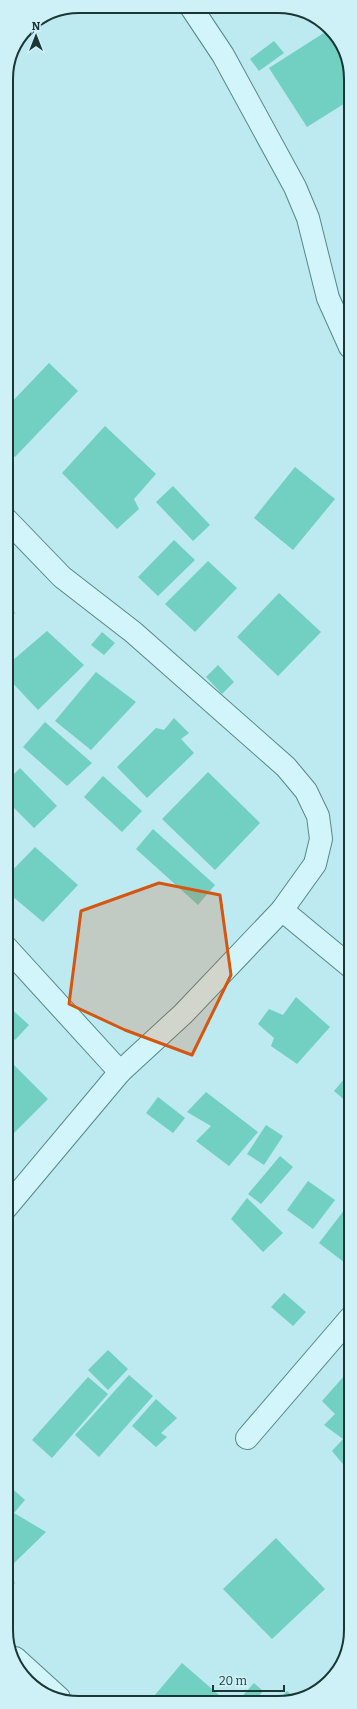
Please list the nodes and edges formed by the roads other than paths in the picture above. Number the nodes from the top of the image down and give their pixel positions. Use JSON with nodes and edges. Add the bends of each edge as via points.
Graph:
{"nodes":[{"id":1,"x":195,"y":13,"type":"edge"},
{"id":2,"x":344,"y":334,"type":"edge"},
{"id":3,"x":13,"y":526,"type":"edge"},
{"id":4,"x":282,"y":910,"type":"junction"},
{"id":5,"x":13,"y":955,"type":"edge"},
{"id":6,"x":344,"y":961,"type":"edge"},
{"id":7,"x":120,"y":1072,"type":"junction"},
{"id":8,"x":13,"y":1200,"type":"edge"},
{"id":9,"x":344,"y":1325,"type":"edge"},
{"id":10,"x":247,"y":1438,"type":"dead end"},
{"id":11,"x":23,"y":1666,"type":"edge"},
{"id":12,"x":48,"y":1688,"type":"edge"}],
"edges":[{"from":1,"to":2,"type":"street","via":[[226,62],[295,187],[308,218],[328,298]]},
{"from":3,"to":4,"type":"street","via":[[62,578],[133,632],[286,767],[306,791],[318,816],[321,839],[315,864]]},
{"from":4,"to":6,"type":"street"},
{"from":4,"to":7,"type":"street","via":[[183,1014]]},
{"from":5,"to":7,"type":"street"},
{"from":7,"to":8,"type":"street"},
{"from":9,"to":10,"type":"street"},
{"from":11,"to":12,"type":"street"}]}
